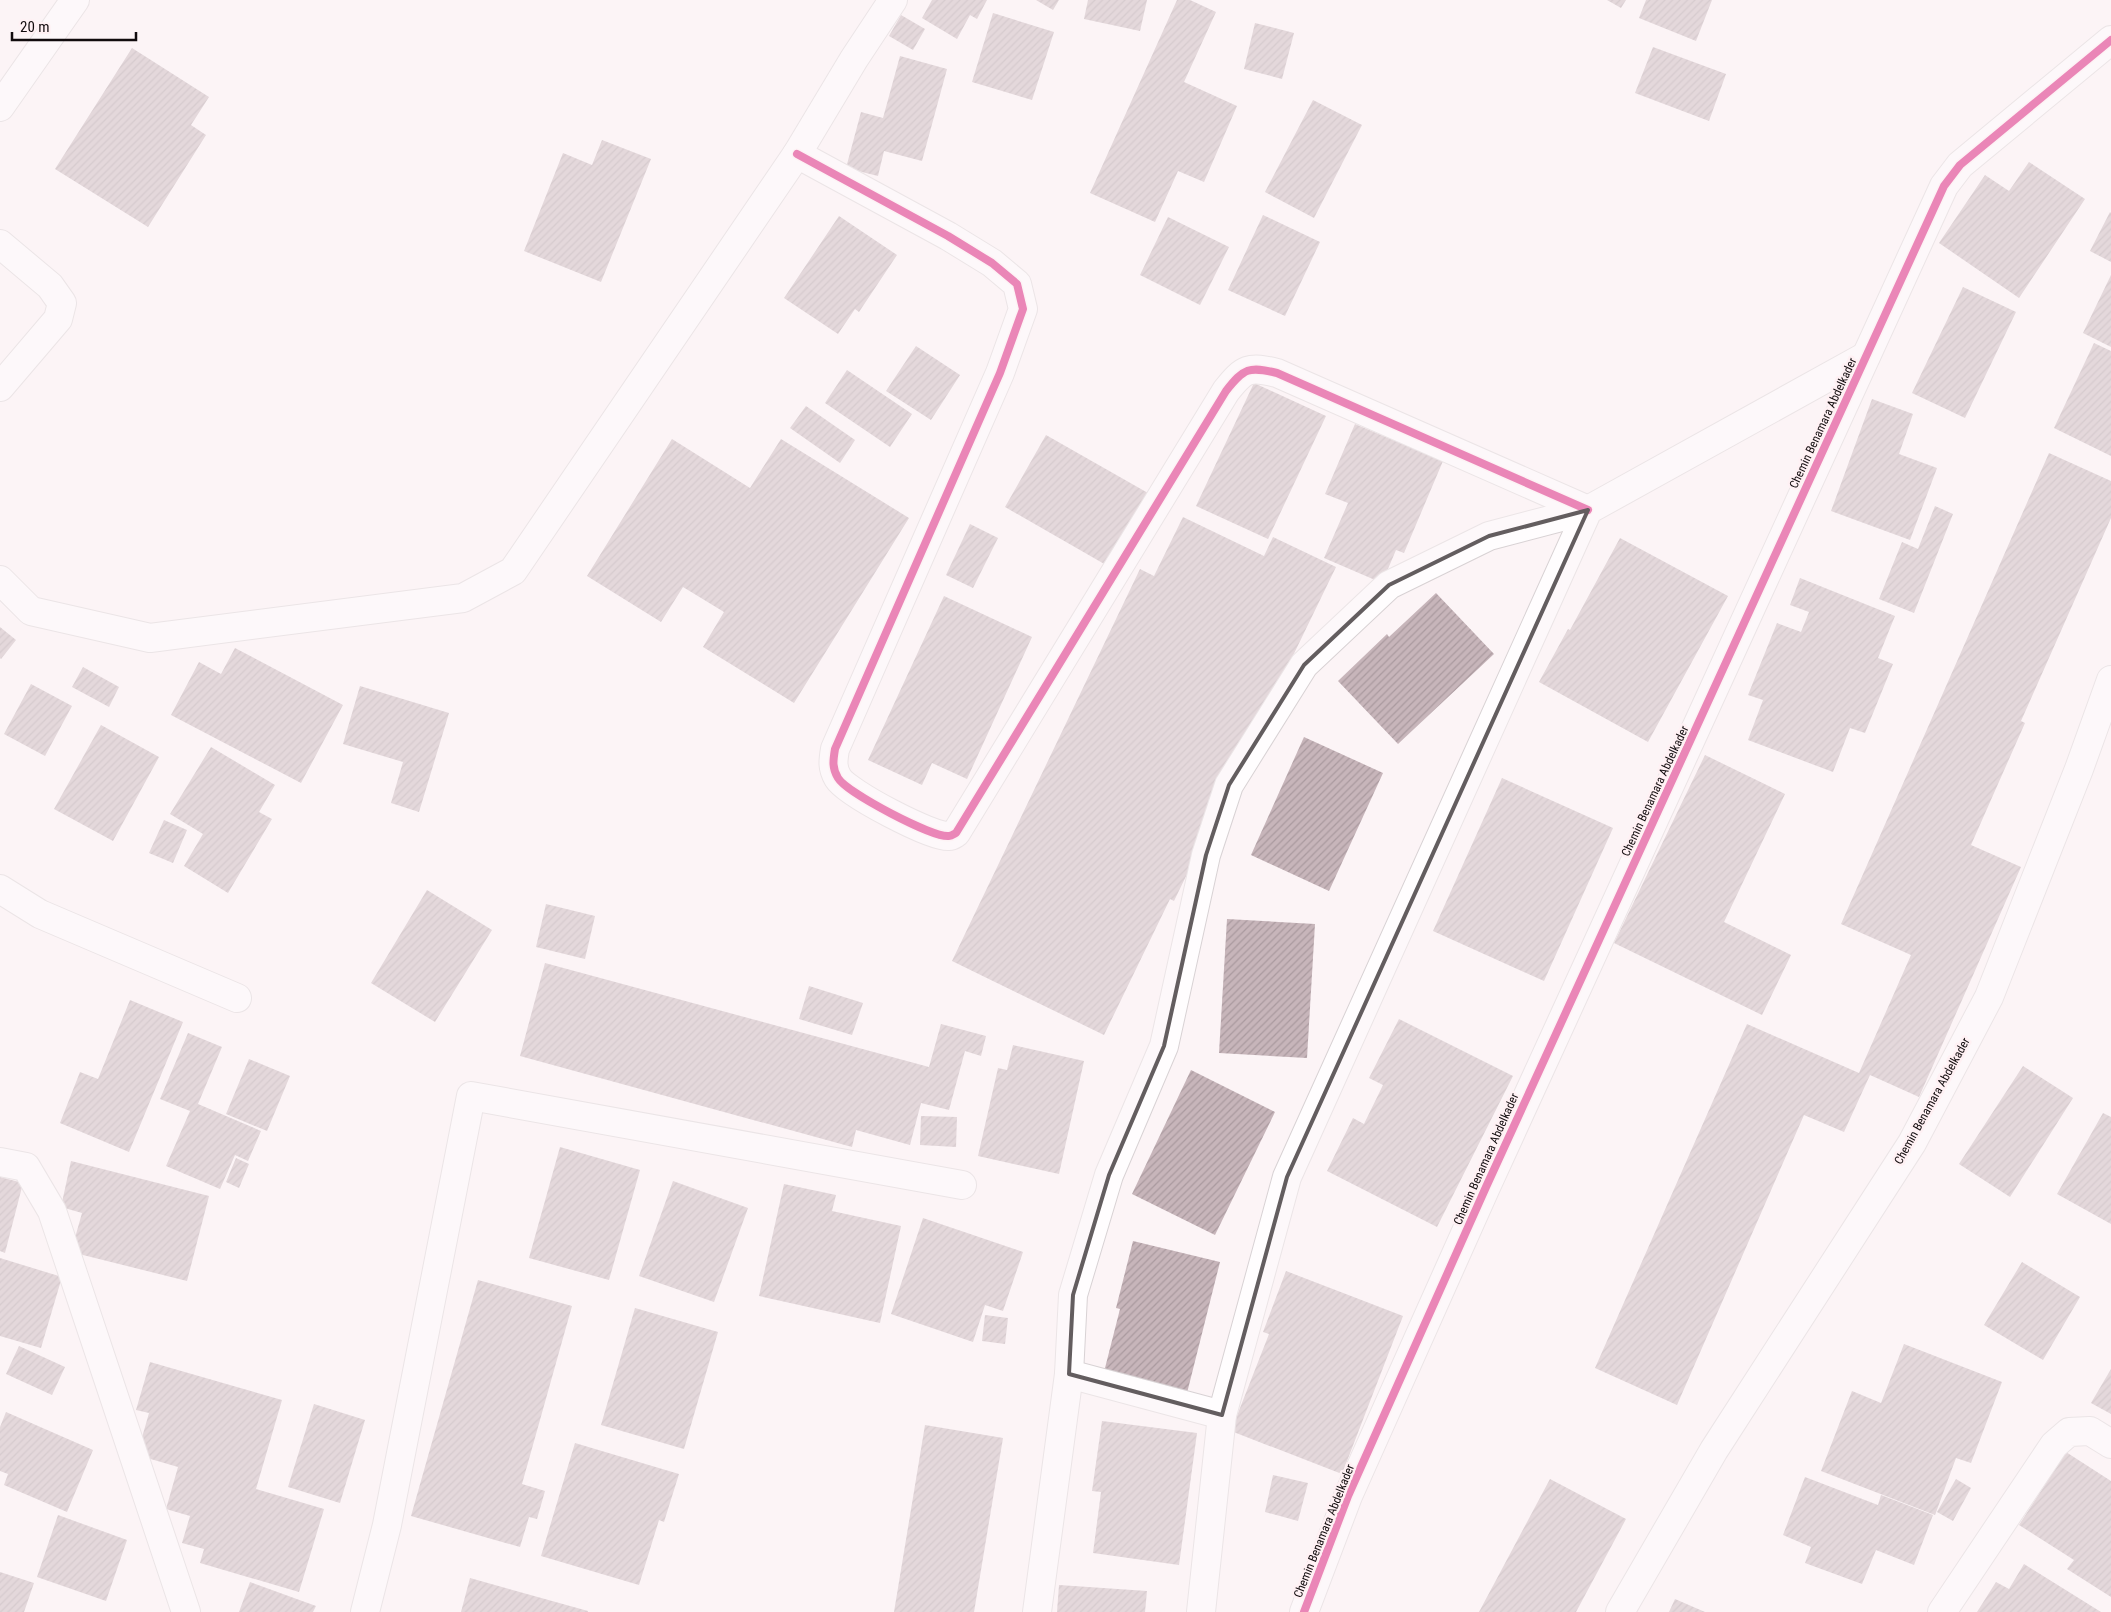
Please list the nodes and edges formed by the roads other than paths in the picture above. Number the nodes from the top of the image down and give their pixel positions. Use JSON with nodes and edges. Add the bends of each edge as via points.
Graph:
{"nodes":[{"id":1,"x":76,"y":0,"type":"edge"},
{"id":2,"x":893,"y":0,"type":"edge"},
{"id":3,"x":2111,"y":40,"type":"edge"},
{"id":4,"x":0,"y":107,"type":"edge"},
{"id":5,"x":797,"y":154,"type":"junction"},
{"id":6,"x":0,"y":244,"type":"edge"},
{"id":7,"x":1866,"y":356,"type":"junction"},
{"id":8,"x":0,"y":388,"type":"edge"},
{"id":9,"x":1588,"y":510,"type":"junction"},
{"id":10,"x":0,"y":580,"type":"edge"},
{"id":11,"x":2111,"y":680,"type":"edge"},
{"id":12,"x":0,"y":889,"type":"edge"},
{"id":13,"x":236,"y":998,"type":"dead end"},
{"id":14,"x":0,"y":1162,"type":"edge"},
{"id":15,"x":962,"y":1185,"type":"dead end"},
{"id":16,"x":1070,"y":1374,"type":"junction"},
{"id":17,"x":1222,"y":1415,"type":"junction"},
{"id":18,"x":2111,"y":1444,"type":"edge"},
{"id":19,"x":186,"y":1612,"type":"edge"},
{"id":20,"x":365,"y":1612,"type":"edge"},
{"id":21,"x":1037,"y":1612,"type":"edge"},
{"id":22,"x":1202,"y":1612,"type":"edge"},
{"id":23,"x":1304,"y":1612,"type":"edge"},
{"id":24,"x":1620,"y":1612,"type":"edge"},
{"id":25,"x":1942,"y":1612,"type":"edge"}],
"edges":[{"from":1,"to":4,"type":"street"},
{"from":2,"to":5,"type":"street"},
{"from":3,"to":7,"type":"street","name":"Chemin Benamara Abdelkader","via":[[1960,165],[1944,186]]},
{"from":5,"to":9,"type":"street","via":[[992,263],[1017,284],[1023,309],[1000,373],[835,749],[832,766],[838,779],[880,808],[939,834],[949,836],[956,833],[1226,391],[1238,376],[1255,368],[1277,373]]},
{"from":5,"to":10,"type":"street","via":[[513,571],[463,598],[150,638],[31,611]]},
{"from":6,"to":8,"type":"street","via":[[50,286],[62,304],[58,319]]},
{"from":7,"to":9,"type":"street"},
{"from":7,"to":23,"type":"street","name":"Chemin Benamara Abdelkader","via":[[1482,1196],[1348,1496]]},
{"from":9,"to":16,"type":"street","via":[[1489,536],[1388,585],[1304,665],[1229,786],[1206,855],[1164,1046],[1109,1176],[1073,1295]]},
{"from":9,"to":17,"type":"street","via":[[1287,1177]]},
{"from":11,"to":24,"type":"street","name":"Chemin Benamara Abdelkader","via":[[1989,997],[1912,1143],[1714,1450]]},
{"from":12,"to":13,"type":"street","via":[[40,914]]},
{"from":14,"to":19,"type":"street","via":[[26,1167],[52,1211]]},
{"from":15,"to":20,"type":"street","via":[[471,1096],[387,1525]]},
{"from":16,"to":17,"type":"street"},
{"from":16,"to":21,"type":"street"},
{"from":17,"to":22,"type":"street"},
{"from":18,"to":25,"type":"street","via":[[2090,1431],[2069,1432],[2054,1445]]}]}
